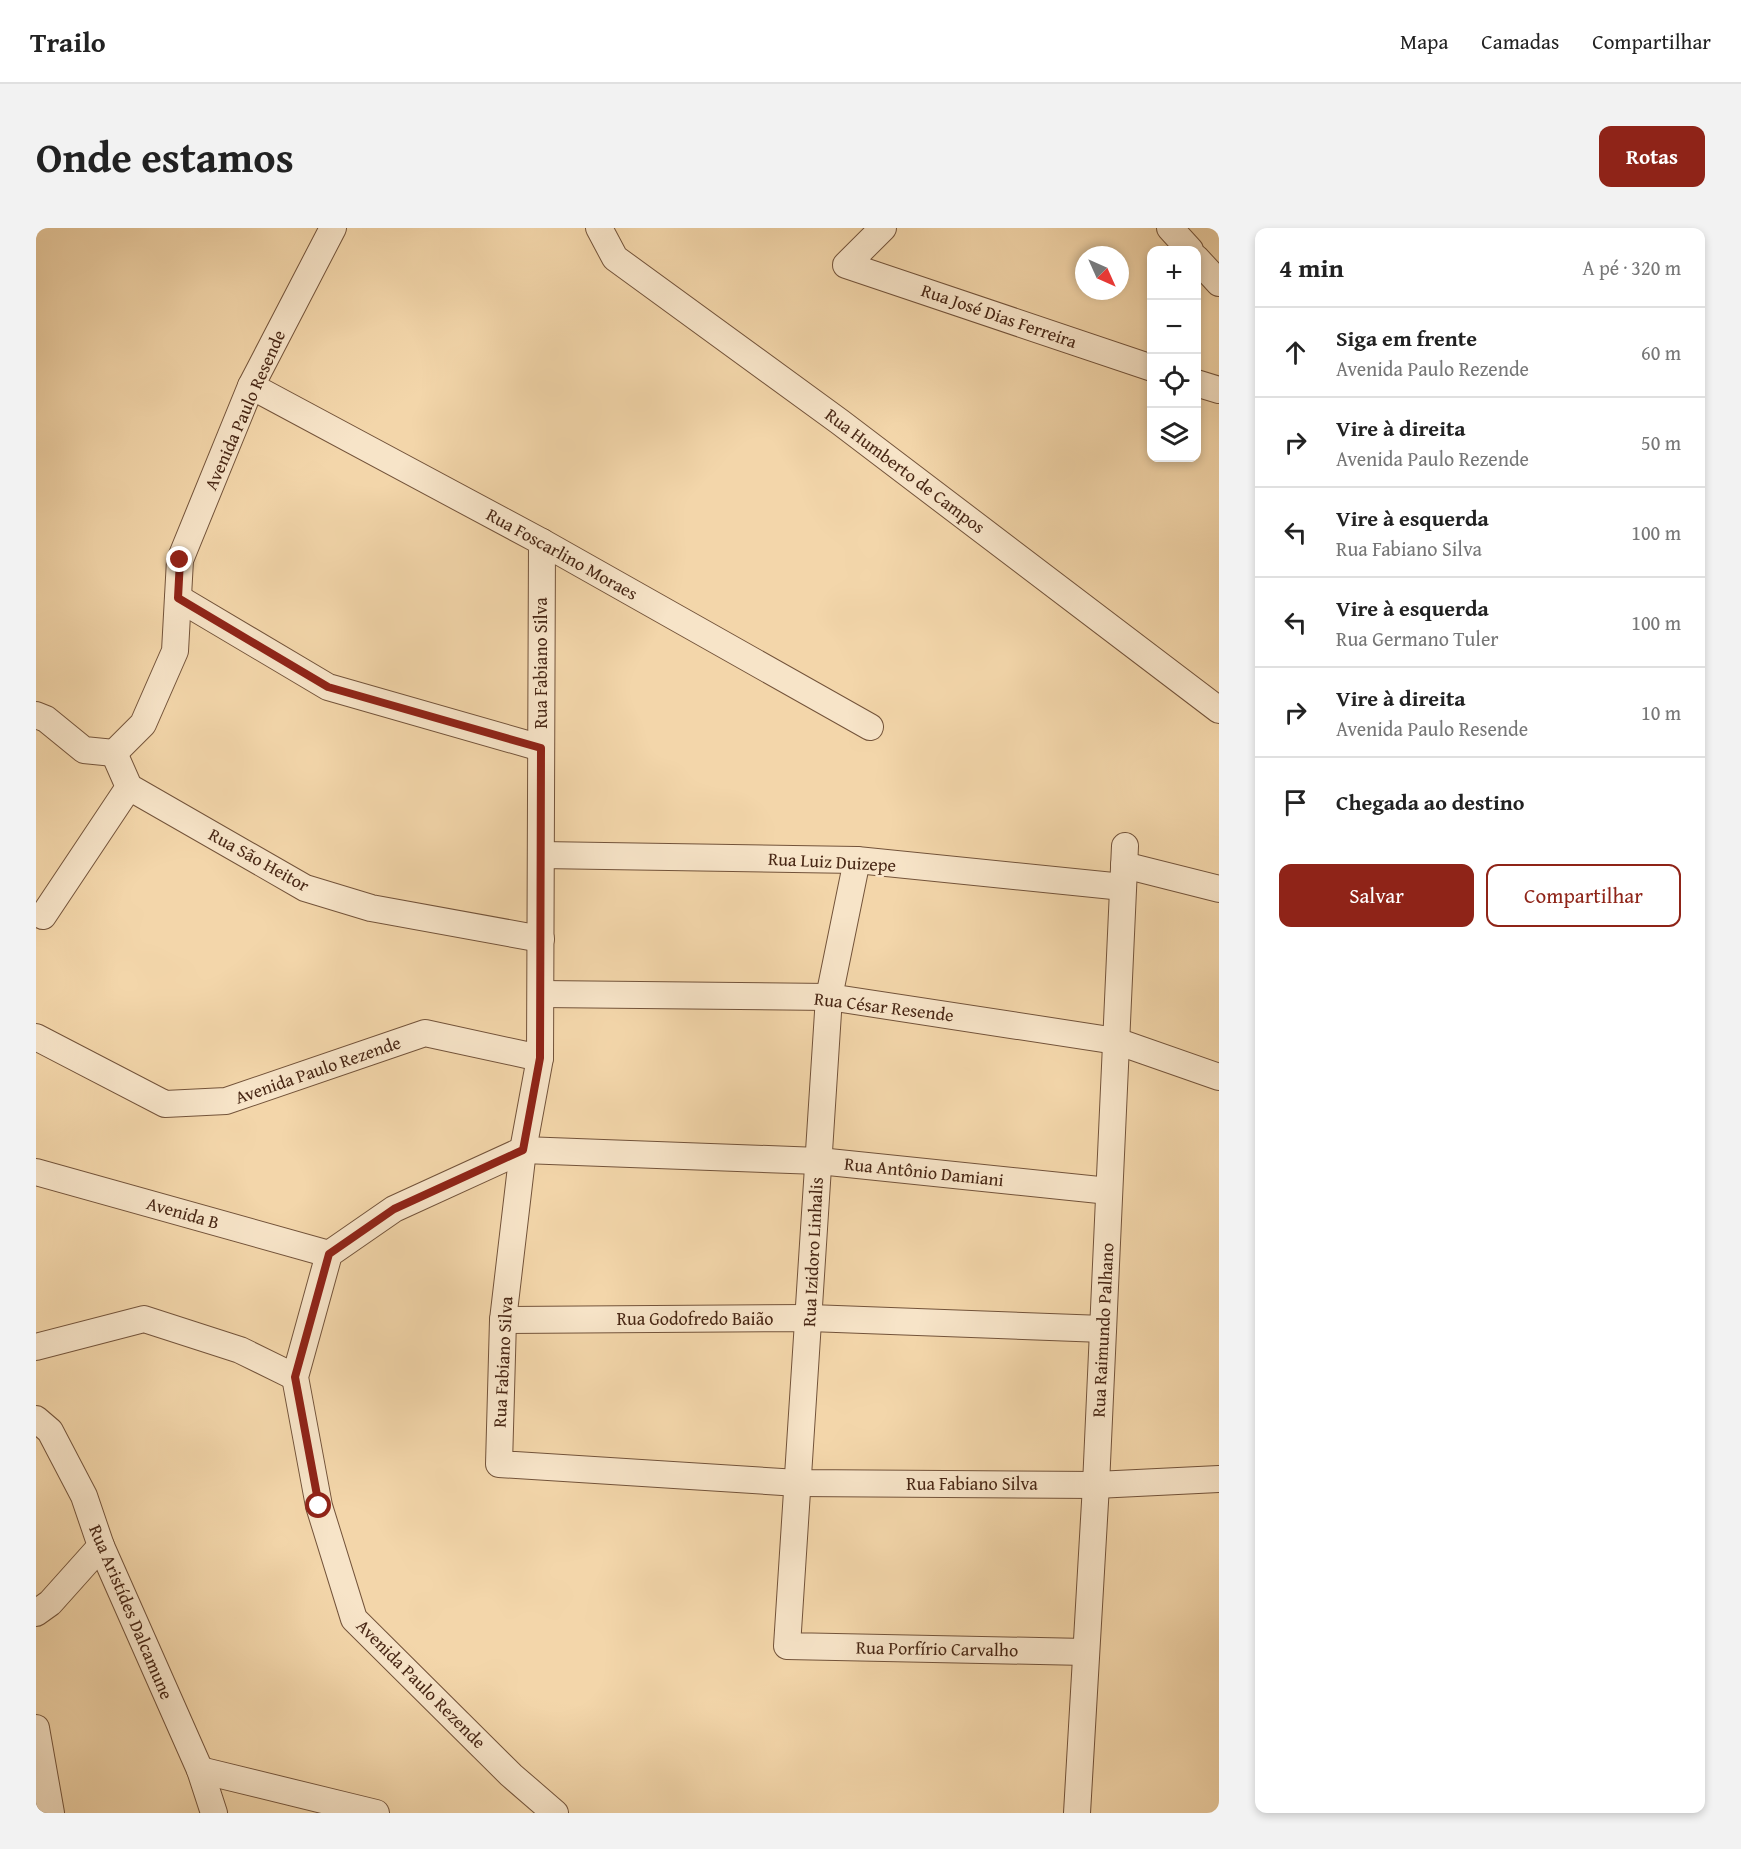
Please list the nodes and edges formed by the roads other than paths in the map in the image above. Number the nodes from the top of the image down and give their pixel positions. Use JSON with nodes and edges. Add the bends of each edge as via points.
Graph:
{"nodes":[{"id":1,"x":333,"y":228,"type":"edge"},
{"id":2,"x":599,"y":228,"type":"edge"},
{"id":3,"x":883,"y":228,"type":"edge"},
{"id":4,"x":1170,"y":228,"type":"edge"},
{"id":5,"x":1186,"y":246,"type":"edge"},
{"id":6,"x":1201,"y":263,"type":"edge"},
{"id":7,"x":1219,"y":283,"type":"edge"},
{"id":8,"x":1147,"y":366,"type":"edge"},
{"id":9,"x":1201,"y":384,"type":"edge"},
{"id":10,"x":251,"y":386,"type":"junction"},
{"id":11,"x":1219,"y":390,"type":"edge"},
{"id":12,"x":542,"y":542,"type":"junction"},
{"id":13,"x":178,"y":598,"type":"junction"},
{"id":14,"x":1219,"y":710,"type":"edge"},
{"id":15,"x":36,"y":715,"type":"edge"},
{"id":16,"x":870,"y":727,"type":"dead end"},
{"id":17,"x":541,"y":748,"type":"junction"},
{"id":18,"x":114,"y":753,"type":"junction"},
{"id":19,"x":129,"y":787,"type":"junction"},
{"id":20,"x":541,"y":855,"type":"junction"},
{"id":21,"x":857,"y":860,"type":"junction"},
{"id":22,"x":1124,"y":866,"type":"junction"},
{"id":23,"x":1219,"y":889,"type":"edge"},
{"id":24,"x":44,"y":916,"type":"dead end"},
{"id":25,"x":541,"y":939,"type":"junction"},
{"id":26,"x":541,"y":994,"type":"junction"},
{"id":27,"x":830,"y":997,"type":"junction"},
{"id":28,"x":36,"y":1037,"type":"edge"},
{"id":29,"x":1116,"y":1041,"type":"junction"},
{"id":30,"x":540,"y":1058,"type":"junction"},
{"id":31,"x":1219,"y":1077,"type":"edge"},
{"id":32,"x":523,"y":1150,"type":"junction"},
{"id":33,"x":819,"y":1161,"type":"junction"},
{"id":34,"x":36,"y":1172,"type":"edge"},
{"id":35,"x":1109,"y":1191,"type":"junction"},
{"id":36,"x":329,"y":1254,"type":"junction"},
{"id":37,"x":810,"y":1318,"type":"junction"},
{"id":38,"x":503,"y":1320,"type":"junction"},
{"id":39,"x":1103,"y":1329,"type":"junction"},
{"id":40,"x":36,"y":1347,"type":"edge"},
{"id":41,"x":295,"y":1377,"type":"junction"},
{"id":42,"x":36,"y":1419,"type":"edge"},
{"id":43,"x":1219,"y":1479,"type":"edge"},
{"id":44,"x":798,"y":1483,"type":"junction"},
{"id":45,"x":1096,"y":1485,"type":"junction"},
{"id":46,"x":101,"y":1545,"type":"junction"},
{"id":47,"x":36,"y":1613,"type":"edge"},
{"id":48,"x":787,"y":1646,"type":"joint"},
{"id":49,"x":1086,"y":1652,"type":"junction"},
{"id":50,"x":36,"y":1728,"type":"edge"},
{"id":51,"x":200,"y":1770,"type":"junction"},
{"id":52,"x":51,"y":1813,"type":"edge"},
{"id":53,"x":214,"y":1813,"type":"edge"},
{"id":54,"x":376,"y":1813,"type":"edge"},
{"id":55,"x":555,"y":1813,"type":"edge"},
{"id":56,"x":1077,"y":1813,"type":"edge"}],
"edges":[{"from":1,"to":10,"type":"street","name":"Avenida Paulo Resende"},
{"from":2,"to":14,"type":"street","name":"Rua Humberto de Campos","via":[[615,258],[840,422]]},
{"from":3,"to":8,"type":"street","name":"Rua José Dias Ferreira","via":[[846,265]]},
{"from":4,"to":5,"type":"street"},
{"from":6,"to":7,"type":"street"},
{"from":9,"to":11,"type":"street"},
{"from":10,"to":12,"type":"street","name":"Rua Foscarlino Moraes"},
{"from":10,"to":13,"type":"street","name":"Avenida Paulo Resende","via":[[180,560]]},
{"from":12,"to":16,"type":"street","name":"Rua Foscarlino Moraes"},
{"from":12,"to":17,"type":"street","name":"Rua Fabiano Silva"},
{"from":13,"to":17,"type":"street","via":[[328,687]]},
{"from":13,"to":18,"type":"street","via":[[175,651],[143,724]]},
{"from":15,"to":18,"type":"street","via":[[84,750]]},
{"from":17,"to":20,"type":"street","name":"Rua Fabiano Silva"},
{"from":18,"to":19,"type":"street"},
{"from":19,"to":24,"type":"street"},
{"from":19,"to":25,"type":"street","name":"Rua São Heitor","via":[[305,888],[371,908]]},
{"from":20,"to":21,"type":"street","name":"Rua Luiz Duizepe"},
{"from":20,"to":25,"type":"street","name":"Rua Fabiano Silva"},
{"from":21,"to":22,"type":"street","name":"Rua Luiz Duizepe"},
{"from":21,"to":27,"type":"street","name":"Rua Izidoro Linhalis"},
{"from":22,"to":23,"type":"street"},
{"from":22,"to":29,"type":"street","name":"Rua Raimundo Palhano"},
{"from":25,"to":26,"type":"street","name":"Rua Fabiano Silva"},
{"from":26,"to":27,"type":"street","name":"Rua César Resende"},
{"from":26,"to":30,"type":"street","name":"Rua Fabiano Silva"},
{"from":27,"to":29,"type":"street","name":"Rua César Resende"},
{"from":27,"to":33,"type":"street","name":"Rua Izidoro Linhalis"},
{"from":28,"to":30,"type":"street","name":"Avenida Paulo Rezende","via":[[165,1104],[226,1101],[425,1033]]},
{"from":29,"to":31,"type":"street","name":"Rua César Resende"},
{"from":29,"to":35,"type":"street","name":"Rua Raimundo Palhano"},
{"from":30,"to":32,"type":"street","name":"Rua Fabiano Silva"},
{"from":32,"to":33,"type":"street","name":"Rua Antônio Damiani"},
{"from":32,"to":36,"type":"street","via":[[394,1209]]},
{"from":32,"to":38,"type":"street","name":"Rua Fabiano Silva"},
{"from":33,"to":35,"type":"street","name":"Rua Antônio Damiani"},
{"from":33,"to":37,"type":"street","name":"Rua Izidoro Linhalis"},
{"from":34,"to":36,"type":"street","name":"Avenida B"},
{"from":35,"to":39,"type":"street","name":"Rua Raimundo Palhano"},
{"from":36,"to":41,"type":"street","name":"Avenida Paulo Rezende"},
{"from":37,"to":38,"type":"street","name":"Rua Godofredo Baião"},
{"from":37,"to":39,"type":"street","name":"Rua Godofredo Baião"},
{"from":37,"to":44,"type":"street","name":"Rua Izidoro Linhalis"},
{"from":38,"to":44,"type":"street","name":"Rua Fabiano Silva","via":[[499,1464]]},
{"from":39,"to":45,"type":"street","name":"Rua Raimundo Palhano"},
{"from":40,"to":41,"type":"street","via":[[144,1319],[240,1350]]},
{"from":41,"to":55,"type":"street","name":"Avenida Paulo Rezende","via":[[319,1506],[354,1619],[511,1775]]},
{"from":42,"to":46,"type":"street","name":"Rua Aristídes Dalcamune","via":[[50,1431],[84,1496]]},
{"from":43,"to":45,"type":"street","name":"Rua Fabiano Silva"},
{"from":44,"to":45,"type":"street","name":"Rua Fabiano Silva"},
{"from":44,"to":48,"type":"street","name":"Rua Izidoro Linhalis"},
{"from":45,"to":49,"type":"street","name":"Rua Raimundo Palhano"},
{"from":46,"to":47,"type":"street","via":[[50,1603]]},
{"from":46,"to":51,"type":"street","name":"Rua Aristídes Dalcamune"},
{"from":48,"to":49,"type":"street","name":"Rua Porfírio Carvalho"},
{"from":49,"to":56,"type":"street","name":"Rua Raimundo Palhano"},
{"from":50,"to":52,"type":"street"},
{"from":51,"to":53,"type":"street","name":"Rua Aristídes Dalcamune"},
{"from":51,"to":54,"type":"street"}]}
